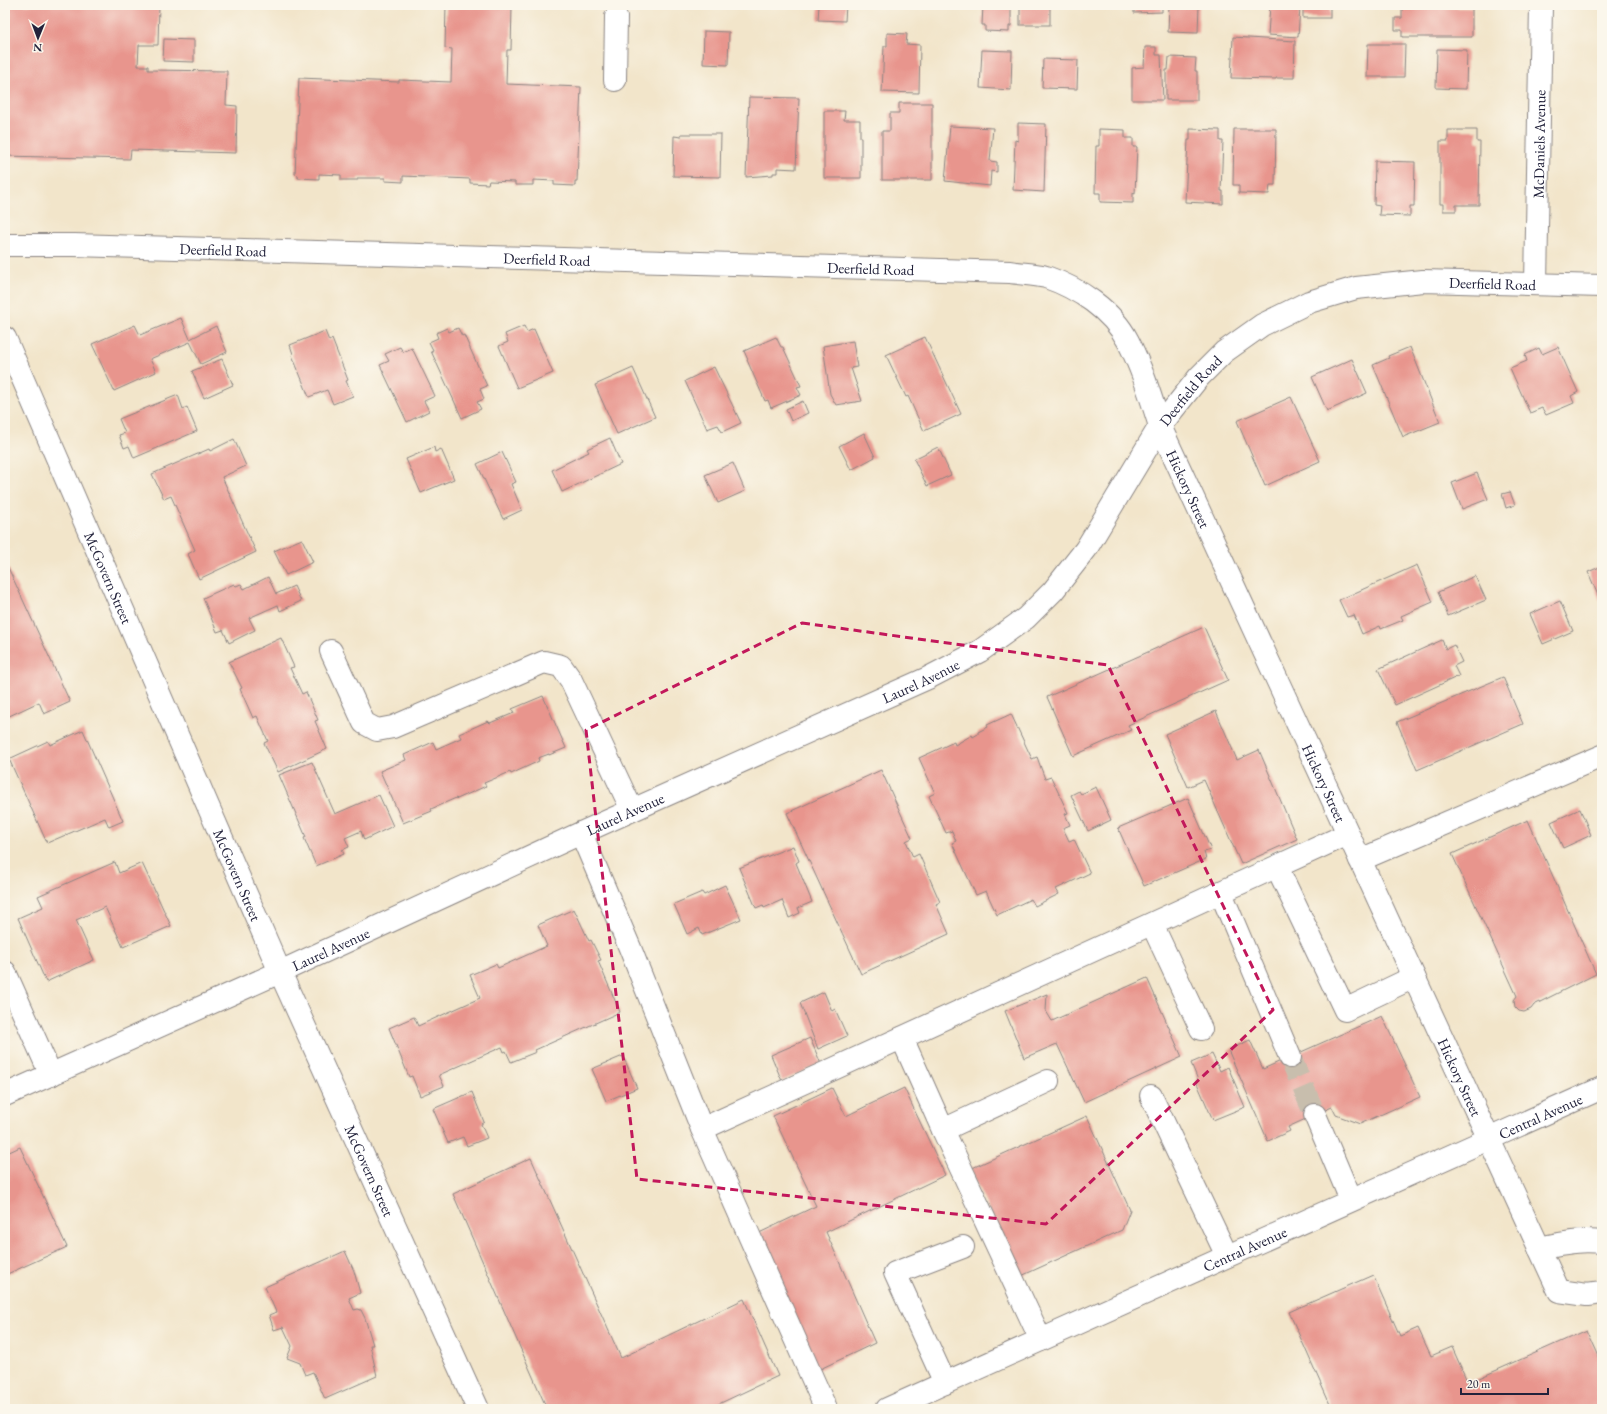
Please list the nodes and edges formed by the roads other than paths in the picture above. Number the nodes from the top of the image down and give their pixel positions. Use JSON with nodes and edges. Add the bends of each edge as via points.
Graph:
{"nodes":[{"id":1,"x":1541,"y":5,"type":"edge"},
{"id":2,"x":616,"y":17,"type":"dead end"},
{"id":3,"x":615,"y":80,"type":"dead end"},
{"id":4,"x":5,"y":245,"type":"edge"},
{"id":5,"x":1536,"y":284,"type":"junction"},
{"id":6,"x":1602,"y":286,"type":"edge"},
{"id":7,"x":5,"y":338,"type":"edge"},
{"id":8,"x":1160,"y":426,"type":"junction"},
{"id":9,"x":331,"y":651,"type":"dead end"},
{"id":10,"x":1602,"y":756,"type":"edge"},
{"id":11,"x":632,"y":810,"type":"junction"},
{"id":12,"x":581,"y":833,"type":"junction"},
{"id":13,"x":1348,"y":834,"type":"junction"},
{"id":14,"x":1360,"y":860,"type":"junction"},
{"id":15,"x":1277,"y":867,"type":"junction"},
{"id":16,"x":1221,"y":893,"type":"junction"},
{"id":17,"x":1152,"y":924,"type":"junction"},
{"id":18,"x":5,"y":972,"type":"edge"},
{"id":19,"x":280,"y":972,"type":"junction"},
{"id":20,"x":1414,"y":977,"type":"junction"},
{"id":21,"x":1201,"y":1029,"type":"dead end"},
{"id":22,"x":902,"y":1038,"type":"junction"},
{"id":23,"x":1290,"y":1057,"type":"tunnel mouth"},
{"id":24,"x":51,"y":1075,"type":"junction"},
{"id":25,"x":1048,"y":1081,"type":"dead end"},
{"id":26,"x":1602,"y":1088,"type":"edge"},
{"id":27,"x":5,"y":1096,"type":"edge"},
{"id":28,"x":1151,"y":1096,"type":"dead end"},
{"id":29,"x":1315,"y":1115,"type":"tunnel mouth"},
{"id":30,"x":702,"y":1129,"type":"junction"},
{"id":31,"x":943,"y":1130,"type":"junction"},
{"id":32,"x":1489,"y":1139,"type":"junction"},
{"id":33,"x":1351,"y":1200,"type":"junction"},
{"id":34,"x":1602,"y":1243,"type":"edge"},
{"id":35,"x":963,"y":1247,"type":"dead end"},
{"id":36,"x":1539,"y":1248,"type":"junction"},
{"id":37,"x":1227,"y":1256,"type":"junction"},
{"id":38,"x":1602,"y":1293,"type":"edge"},
{"id":39,"x":1041,"y":1340,"type":"junction"},
{"id":40,"x":945,"y":1383,"type":"junction"},
{"id":41,"x":478,"y":1409,"type":"edge"},
{"id":42,"x":826,"y":1409,"type":"edge"},
{"id":43,"x":888,"y":1409,"type":"edge"}],
"edges":[{"from":1,"to":5,"type":"street","name":"McDaniels Avenue"},
{"from":2,"to":3,"type":"street"},
{"from":4,"to":8,"type":"street","name":"Deerfield Road","via":[[1010,272],[1044,277],[1075,289],[1110,316],[1128,340],[1141,369]]},
{"from":5,"to":6,"type":"street","name":"Deerfield Road"},
{"from":5,"to":8,"type":"street","name":"Deerfield Road","via":[[1423,281],[1356,288],[1309,302],[1262,325],[1224,352],[1199,377]]},
{"from":7,"to":19,"type":"street","name":"McGovern Street"},
{"from":8,"to":11,"type":"street","name":"Laurel Avenue","via":[[1086,549],[1053,591],[1026,618],[980,651],[921,681]]},
{"from":8,"to":13,"type":"street","name":"Hickory Street"},
{"from":9,"to":11,"type":"street","via":[[364,723],[377,730],[393,728],[544,662],[560,666],[571,680]]},
{"from":10,"to":14,"type":"street"},
{"from":11,"to":12,"type":"street","name":"Laurel Avenue"},
{"from":12,"to":19,"type":"street","name":"Laurel Avenue"},
{"from":12,"to":30,"type":"street"},
{"from":13,"to":14,"type":"street","name":"Hickory Street"},
{"from":13,"to":15,"type":"street"},
{"from":14,"to":20,"type":"street","name":"Hickory Street"},
{"from":15,"to":16,"type":"street"},
{"from":15,"to":20,"type":"street","via":[[1345,1010]]},
{"from":16,"to":17,"type":"street"},
{"from":16,"to":23,"type":"street"},
{"from":17,"to":21,"type":"street"},
{"from":17,"to":22,"type":"street"},
{"from":18,"to":24,"type":"street"},
{"from":19,"to":24,"type":"street","name":"Laurel Avenue"},
{"from":19,"to":41,"type":"street","name":"McGovern Street"},
{"from":20,"to":32,"type":"street","name":"Hickory Street"},
{"from":22,"to":30,"type":"street"},
{"from":22,"to":31,"type":"street"},
{"from":24,"to":27,"type":"street","name":"Laurel Avenue"},
{"from":25,"to":31,"type":"street"},
{"from":26,"to":32,"type":"street","name":"Central Avenue"},
{"from":28,"to":37,"type":"street"},
{"from":29,"to":33,"type":"street"},
{"from":30,"to":42,"type":"street"},
{"from":31,"to":39,"type":"street"},
{"from":32,"to":33,"type":"street","name":"Central Avenue"},
{"from":32,"to":36,"type":"street","name":"Hickory Street"},
{"from":33,"to":37,"type":"street","name":"Central Avenue"},
{"from":34,"to":36,"type":"street","via":[[1595,1241],[1556,1244]]},
{"from":35,"to":40,"type":"street","via":[[895,1272]]},
{"from":36,"to":38,"type":"street","name":"Hickory Street","via":[[1559,1291],[1587,1295]]},
{"from":37,"to":39,"type":"street","name":"Central Avenue"},
{"from":39,"to":40,"type":"street","name":"Central Avenue"},
{"from":40,"to":43,"type":"street","name":"Central Avenue"}]}
